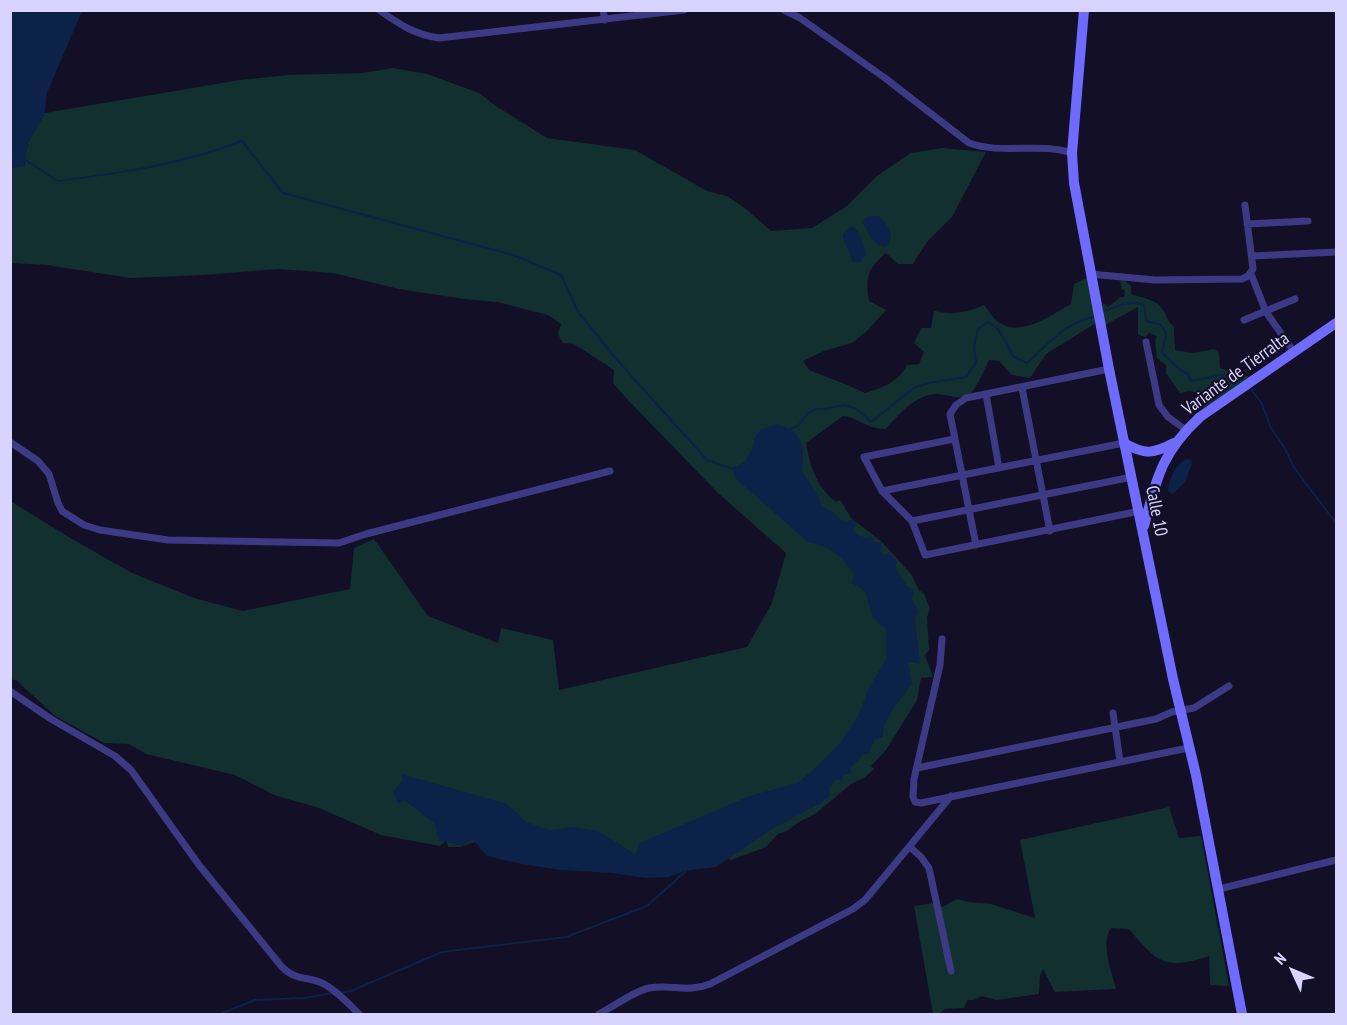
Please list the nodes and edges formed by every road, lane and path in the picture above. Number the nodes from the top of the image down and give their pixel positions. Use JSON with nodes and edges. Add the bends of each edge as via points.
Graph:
{"nodes":[{"id":1,"x":379,"y":10,"type":"edge"},
{"id":2,"x":603,"y":10,"type":"edge"},
{"id":3,"x":684,"y":10,"type":"edge"},
{"id":4,"x":784,"y":10,"type":"edge"},
{"id":5,"x":1084,"y":10,"type":"edge"},
{"id":6,"x":605,"y":20,"type":"junction"},
{"id":7,"x":1072,"y":153,"type":"junction"},
{"id":8,"x":1245,"y":205,"type":"dead end"},
{"id":9,"x":1308,"y":221,"type":"dead end"},
{"id":10,"x":1247,"y":224,"type":"junction"},
{"id":11,"x":1336,"y":252,"type":"edge"},
{"id":12,"x":1252,"y":256,"type":"junction"},
{"id":13,"x":1090,"y":274,"type":"junction"},
{"id":14,"x":1251,"y":274,"type":"junction"},
{"id":15,"x":1295,"y":299,"type":"dead end"},
{"id":16,"x":1266,"y":312,"type":"junction"},
{"id":17,"x":1244,"y":320,"type":"dead end"},
{"id":18,"x":1336,"y":323,"type":"edge"},
{"id":19,"x":1146,"y":342,"type":"dead end"},
{"id":20,"x":1294,"y":352,"type":"junction"},
{"id":21,"x":1109,"y":369,"type":"junction"},
{"id":22,"x":1022,"y":388,"type":"junction"},
{"id":23,"x":986,"y":394,"type":"junction"},
{"id":24,"x":1186,"y":430,"type":"junction"},
{"id":25,"x":954,"y":439,"type":"junction"},
{"id":26,"x":10,"y":442,"type":"edge"},
{"id":27,"x":1124,"y":443,"type":"junction"},
{"id":28,"x":1174,"y":443,"type":"junction"},
{"id":29,"x":1036,"y":460,"type":"junction"},
{"id":30,"x":999,"y":468,"type":"junction"},
{"id":31,"x":610,"y":471,"type":"dead end"},
{"id":32,"x":961,"y":475,"type":"junction"},
{"id":33,"x":1132,"y":477,"type":"junction"},
{"id":34,"x":882,"y":491,"type":"junction"},
{"id":35,"x":1043,"y":495,"type":"junction"},
{"id":36,"x":968,"y":510,"type":"junction"},
{"id":37,"x":1140,"y":511,"type":"junction"},
{"id":38,"x":912,"y":521,"type":"junction"},
{"id":39,"x":1143,"y":529,"type":"junction"},
{"id":40,"x":1050,"y":531,"type":"junction"},
{"id":41,"x":976,"y":545,"type":"junction"},
{"id":42,"x":942,"y":639,"type":"dead end"},
{"id":43,"x":1229,"y":686,"type":"dead end"},
{"id":44,"x":10,"y":691,"type":"edge"},
{"id":45,"x":1181,"y":711,"type":"junction"},
{"id":46,"x":1113,"y":713,"type":"dead end"},
{"id":47,"x":1115,"y":727,"type":"junction"},
{"id":48,"x":1188,"y":747,"type":"junction"},
{"id":49,"x":1120,"y":761,"type":"junction"},
{"id":50,"x":917,"y":768,"type":"junction"},
{"id":51,"x":951,"y":796,"type":"junction"},
{"id":52,"x":910,"y":847,"type":"junction"},
{"id":53,"x":1336,"y":860,"type":"edge"},
{"id":54,"x":1219,"y":889,"type":"junction"},
{"id":55,"x":951,"y":971,"type":"dead end"},
{"id":56,"x":359,"y":1014,"type":"edge"},
{"id":57,"x":599,"y":1014,"type":"edge"},
{"id":58,"x":1242,"y":1014,"type":"edge"}],
"edges":[{"from":1,"to":6,"type":"street","via":[[411,32],[439,38]]},
{"from":2,"to":6,"type":"street"},
{"from":3,"to":6,"type":"street"},
{"from":4,"to":7,"type":"street","via":[[885,78],[969,143],[985,149],[1050,148]]},
{"from":5,"to":7,"type":"main road","name":"Calle 10"},
{"from":7,"to":13,"type":"main road","name":"Calle 10"},
{"from":8,"to":10,"type":"street"},
{"from":9,"to":10,"type":"street"},
{"from":10,"to":12,"type":"street"},
{"from":11,"to":12,"type":"street"},
{"from":12,"to":14,"type":"street"},
{"from":13,"to":14,"type":"street","via":[[1164,280],[1242,279]]},
{"from":13,"to":21,"type":"main road","name":"Calle 10"},
{"from":14,"to":16,"type":"street"},
{"from":15,"to":16,"type":"street"},
{"from":16,"to":17,"type":"street"},
{"from":16,"to":20,"type":"street"},
{"from":18,"to":20,"type":"main road","name":"Variante de Tierralta"},
{"from":19,"to":24,"type":"street","via":[[1160,405],[1168,417]]},
{"from":20,"to":24,"type":"main road","name":"Variante de Tierralta"},
{"from":21,"to":22,"type":"street"},
{"from":21,"to":27,"type":"main road","name":"Calle 10"},
{"from":22,"to":23,"type":"street"},
{"from":22,"to":29,"type":"street"},
{"from":23,"to":25,"type":"street","via":[[966,398],[956,405],[950,414]]},
{"from":23,"to":30,"type":"street"},
{"from":24,"to":28,"type":"main road","name":"Variante de Tierralta"},
{"from":25,"to":32,"type":"street"},
{"from":25,"to":34,"type":"street","via":[[864,457]]},
{"from":26,"to":31,"type":"street","via":[[38,461],[49,474],[57,502],[70,517],[100,530],[168,540],[339,543]]},
{"from":27,"to":28,"type":"main road","via":[[1152,453]]},
{"from":27,"to":29,"type":"street"},
{"from":27,"to":33,"type":"main road","name":"Calle 10"},
{"from":28,"to":39,"type":"main road","name":"Variante de Tierralta","via":[[1162,465]]},
{"from":29,"to":30,"type":"street"},
{"from":29,"to":35,"type":"street"},
{"from":30,"to":32,"type":"street"},
{"from":32,"to":34,"type":"street"},
{"from":32,"to":36,"type":"street"},
{"from":33,"to":35,"type":"street"},
{"from":33,"to":37,"type":"main road","name":"Calle 10"},
{"from":34,"to":38,"type":"street"},
{"from":35,"to":36,"type":"street"},
{"from":35,"to":40,"type":"street"},
{"from":36,"to":38,"type":"street"},
{"from":36,"to":41,"type":"street"},
{"from":37,"to":39,"type":"main road","name":"Calle 10"},
{"from":37,"to":40,"type":"street"},
{"from":38,"to":41,"type":"street","via":[[925,555]]},
{"from":39,"to":45,"type":"main road","name":"Calle 10"},
{"from":40,"to":41,"type":"street"},
{"from":42,"to":50,"type":"street"},
{"from":43,"to":45,"type":"street","via":[[1204,703]]},
{"from":44,"to":56,"type":"street","via":[[124,763],[199,865],[282,967],[296,978],[329,986]]},
{"from":45,"to":47,"type":"street"},
{"from":45,"to":48,"type":"main road","name":"Calle 10"},
{"from":46,"to":47,"type":"street"},
{"from":47,"to":49,"type":"street"},
{"from":47,"to":50,"type":"street"},
{"from":48,"to":49,"type":"street"},
{"from":48,"to":54,"type":"main road","name":"Calle 10"},
{"from":49,"to":51,"type":"street"},
{"from":50,"to":51,"type":"street","via":[[915,802]]},
{"from":51,"to":52,"type":"street"},
{"from":52,"to":55,"type":"street","via":[[929,868]]},
{"from":52,"to":57,"type":"street","via":[[866,900],[853,909],[710,984],[698,988],[651,988]]},
{"from":53,"to":54,"type":"street"},
{"from":54,"to":58,"type":"main road","name":"Calle 10"}]}
